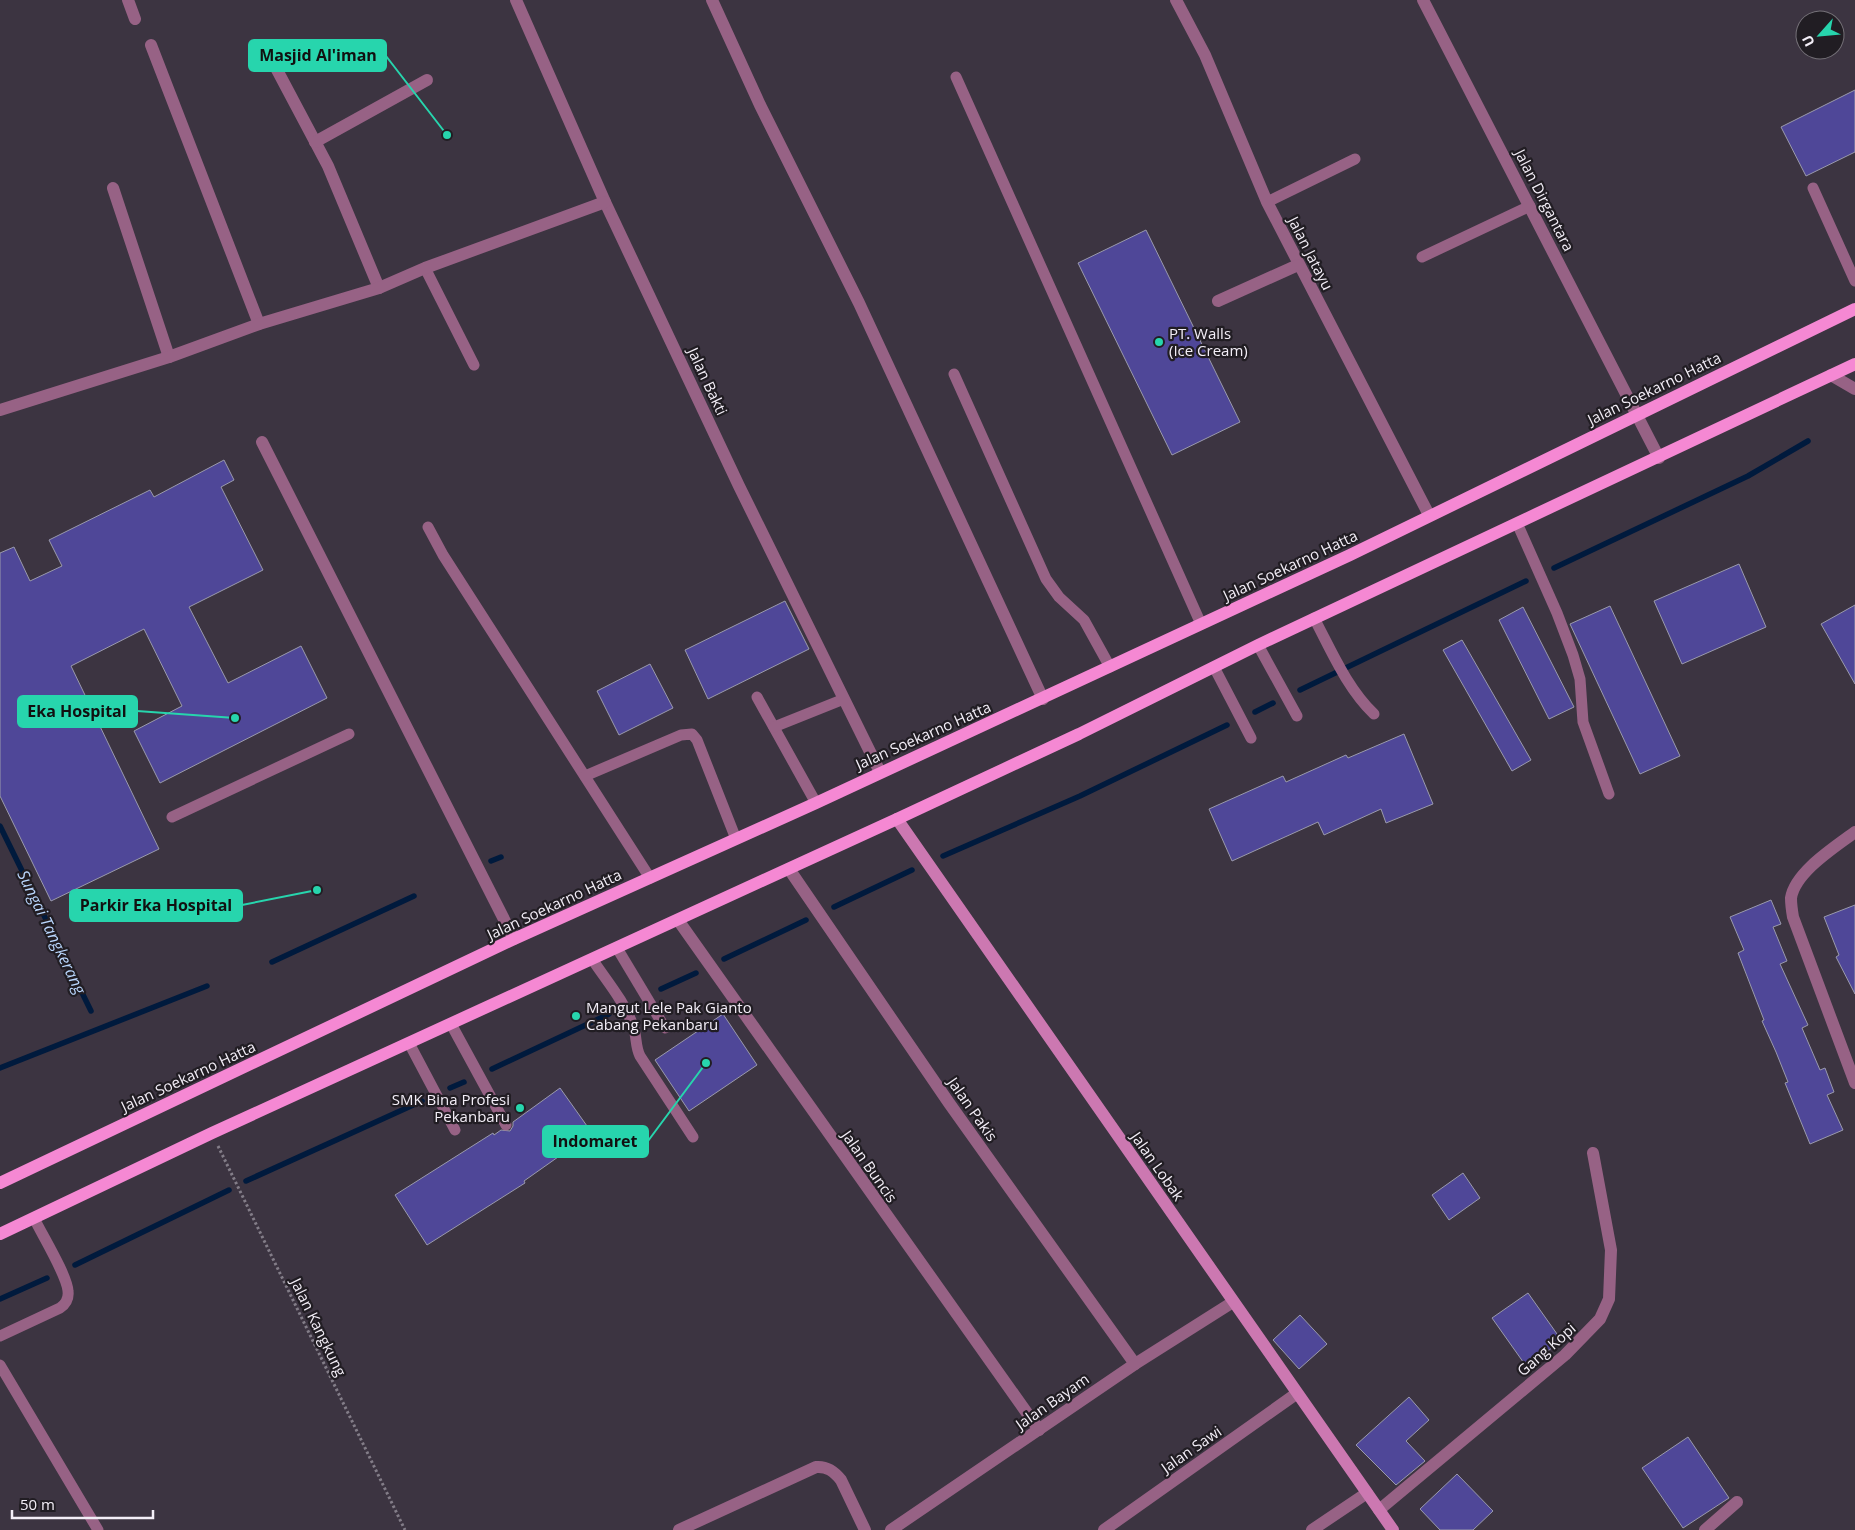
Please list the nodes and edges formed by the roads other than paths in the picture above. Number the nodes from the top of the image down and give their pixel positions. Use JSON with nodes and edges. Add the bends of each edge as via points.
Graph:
{"nodes":[{"id":1,"x":128,"y":0,"type":"edge"},
{"id":2,"x":516,"y":0,"type":"edge"},
{"id":3,"x":712,"y":0,"type":"edge"},
{"id":4,"x":1176,"y":0,"type":"edge"},
{"id":5,"x":1423,"y":0,"type":"edge"},
{"id":6,"x":135,"y":19,"type":"dead end"},
{"id":7,"x":151,"y":44,"type":"dead end"},
{"id":8,"x":266,"y":51,"type":"dead end"},
{"id":9,"x":956,"y":78,"type":"dead end"},
{"id":10,"x":427,"y":80,"type":"dead end"},
{"id":11,"x":315,"y":142,"type":"junction"},
{"id":12,"x":1355,"y":159,"type":"dead end"},
{"id":13,"x":113,"y":188,"type":"dead end"},
{"id":14,"x":1813,"y":188,"type":"dead end"},
{"id":15,"x":605,"y":202,"type":"junction"},
{"id":16,"x":1267,"y":202,"type":"junction"},
{"id":17,"x":1530,"y":206,"type":"junction"},
{"id":18,"x":1422,"y":258,"type":"dead end"},
{"id":19,"x":1298,"y":265,"type":"junction"},
{"id":20,"x":424,"y":268,"type":"junction"},
{"id":21,"x":1855,"y":282,"type":"edge"},
{"id":22,"x":379,"y":288,"type":"junction"},
{"id":23,"x":1218,"y":301,"type":"dead end"},
{"id":24,"x":1855,"y":309,"type":"edge"},
{"id":25,"x":259,"y":324,"type":"junction"},
{"id":26,"x":169,"y":357,"type":"junction"},
{"id":27,"x":1855,"y":364,"type":"edge"},
{"id":28,"x":474,"y":365,"type":"dead end"},
{"id":29,"x":954,"y":374,"type":"dead end"},
{"id":30,"x":1831,"y":375,"type":"junction"},
{"id":31,"x":1855,"y":389,"type":"edge"},
{"id":32,"x":0,"y":410,"type":"edge"},
{"id":33,"x":1636,"y":415,"type":"junction"},
{"id":34,"x":262,"y":442,"type":"dead end"},
{"id":35,"x":1659,"y":458,"type":"junction"},
{"id":36,"x":1428,"y":515,"type":"junction"},
{"id":37,"x":1517,"y":523,"type":"junction"},
{"id":38,"x":428,"y":527,"type":"dead end"},
{"id":39,"x":1314,"y":618,"type":"junction"},
{"id":40,"x":1202,"y":624,"type":"junction"},
{"id":41,"x":1258,"y":645,"type":"junction"},
{"id":42,"x":1214,"y":666,"type":"junction"},
{"id":43,"x":1110,"y":667,"type":"junction"},
{"id":44,"x":757,"y":697,"type":"dead end"},
{"id":45,"x":844,"y":699,"type":"junction"},
{"id":46,"x":1042,"y":699,"type":"junction"},
{"id":47,"x":1374,"y":714,"type":"dead end"},
{"id":48,"x":1297,"y":716,"type":"dead end"},
{"id":49,"x":774,"y":727,"type":"junction"},
{"id":50,"x":349,"y":734,"type":"dead end"},
{"id":51,"x":1251,"y":738,"type":"dead end"},
{"id":52,"x":880,"y":772,"type":"junction"},
{"id":53,"x":585,"y":776,"type":"junction"},
{"id":54,"x":1609,"y":794,"type":"dead end"},
{"id":55,"x":816,"y":803,"type":"junction"},
{"id":56,"x":172,"y":817,"type":"dead end"},
{"id":57,"x":898,"y":819,"type":"junction"},
{"id":58,"x":1855,"y":832,"type":"edge"},
{"id":59,"x":736,"y":839,"type":"junction"},
{"id":60,"x":790,"y":869,"type":"junction"},
{"id":61,"x":650,"y":878,"type":"junction"},
{"id":62,"x":678,"y":920,"type":"junction"},
{"id":63,"x":514,"y":939,"type":"junction"},
{"id":64,"x":617,"y":948,"type":"junction"},
{"id":65,"x":592,"y":959,"type":"junction"},
{"id":66,"x":450,"y":1024,"type":"junction"},
{"id":67,"x":666,"y":1028,"type":"dead end"},
{"id":68,"x":409,"y":1043,"type":"junction"},
{"id":69,"x":1855,"y":1083,"type":"edge"},
{"id":70,"x":506,"y":1125,"type":"dead end"},
{"id":71,"x":455,"y":1130,"type":"dead end"},
{"id":72,"x":693,"y":1137,"type":"dead end"},
{"id":73,"x":1593,"y":1153,"type":"dead end"},
{"id":74,"x":0,"y":1184,"type":"edge"},
{"id":75,"x":34,"y":1218,"type":"junction"},
{"id":76,"x":0,"y":1234,"type":"edge"},
{"id":77,"x":1233,"y":1302,"type":"junction"},
{"id":78,"x":0,"y":1336,"type":"edge"},
{"id":79,"x":1135,"y":1364,"type":"junction"},
{"id":80,"x":0,"y":1365,"type":"edge"},
{"id":81,"x":1296,"y":1394,"type":"junction"},
{"id":82,"x":1039,"y":1430,"type":"junction"},
{"id":83,"x":1367,"y":1493,"type":"junction"},
{"id":84,"x":1737,"y":1502,"type":"dead end"},
{"id":85,"x":1379,"y":1510,"type":"junction"},
{"id":86,"x":98,"y":1530,"type":"edge"},
{"id":87,"x":679,"y":1530,"type":"edge"},
{"id":88,"x":865,"y":1530,"type":"edge"},
{"id":89,"x":891,"y":1530,"type":"edge"},
{"id":90,"x":1104,"y":1530,"type":"edge"},
{"id":91,"x":1312,"y":1530,"type":"edge"},
{"id":92,"x":1393,"y":1530,"type":"edge"},
{"id":93,"x":1705,"y":1530,"type":"edge"}],
"edges":[{"from":1,"to":6,"type":"street"},
{"from":2,"to":15,"type":"street","name":"Jalan Bakti"},
{"from":3,"to":46,"type":"street","via":[[760,105],[863,312]]},
{"from":4,"to":16,"type":"street","name":"Jalan Jatayu","via":[[1205,55]]},
{"from":5,"to":17,"type":"street","name":"Jalan Dirgantara"},
{"from":7,"to":25,"type":"street"},
{"from":8,"to":11,"type":"street"},
{"from":9,"to":40,"type":"lane"},
{"from":10,"to":11,"type":"street"},
{"from":11,"to":22,"type":"street"},
{"from":12,"to":16,"type":"lane"},
{"from":13,"to":26,"type":"street"},
{"from":14,"to":21,"type":"lane"},
{"from":15,"to":20,"type":"street"},
{"from":15,"to":45,"type":"street","name":"Jalan Bakti"},
{"from":16,"to":19,"type":"street","name":"Jalan Jatayu"},
{"from":17,"to":18,"type":"lane"},
{"from":17,"to":33,"type":"street","name":"Jalan Dirgantara"},
{"from":19,"to":23,"type":"street"},
{"from":19,"to":36,"type":"street","name":"Jalan Jatayu"},
{"from":20,"to":22,"type":"street"},
{"from":20,"to":28,"type":"lane"},
{"from":22,"to":25,"type":"street"},
{"from":24,"to":33,"type":"main road","name":"Jalan Soekarno Hatta"},
{"from":25,"to":26,"type":"street"},
{"from":26,"to":32,"type":"street"},
{"from":27,"to":30,"type":"main road"},
{"from":29,"to":43,"type":"lane","via":[[1046,579],[1059,597],[1084,620]]},
{"from":30,"to":31,"type":"street"},
{"from":30,"to":35,"type":"main road"},
{"from":33,"to":35,"type":"street","name":"Jalan Dirgantara"},
{"from":33,"to":36,"type":"main road","name":"Jalan Soekarno Hatta"},
{"from":34,"to":63,"type":"street"},
{"from":35,"to":37,"type":"main road"},
{"from":36,"to":40,"type":"main road","name":"Jalan Soekarno Hatta"},
{"from":37,"to":39,"type":"main road"},
{"from":37,"to":54,"type":"lane","via":[[1574,655],[1585,730]]},
{"from":38,"to":53,"type":"lane"},
{"from":39,"to":41,"type":"main road"},
{"from":39,"to":47,"type":"lane","via":[[1343,673]]},
{"from":40,"to":43,"type":"main road","name":"Jalan Soekarno Hatta"},
{"from":41,"to":42,"type":"main road"},
{"from":41,"to":48,"type":"lane"},
{"from":42,"to":51,"type":"lane"},
{"from":42,"to":57,"type":"main road"},
{"from":43,"to":46,"type":"main road","name":"Jalan Soekarno Hatta"},
{"from":44,"to":49,"type":"lane"},
{"from":45,"to":49,"type":"lane"},
{"from":45,"to":52,"type":"street","name":"Jalan Bakti"},
{"from":46,"to":52,"type":"main road","name":"Jalan Soekarno Hatta"},
{"from":49,"to":55,"type":"lane"},
{"from":50,"to":56,"type":"lane"},
{"from":52,"to":55,"type":"main road","name":"Jalan Soekarno Hatta"},
{"from":53,"to":59,"type":"lane","via":[[681,735],[692,734]]},
{"from":53,"to":61,"type":"lane"},
{"from":55,"to":59,"type":"main road","name":"Jalan Soekarno Hatta"},
{"from":57,"to":60,"type":"main road"},
{"from":57,"to":77,"type":"main road","name":"Jalan Lobak"},
{"from":58,"to":69,"type":"street","via":[[1809,869],[1797,882],[1791,898],[1793,917]]},
{"from":59,"to":61,"type":"main road","name":"Jalan Soekarno Hatta"},
{"from":60,"to":62,"type":"main road"},
{"from":60,"to":79,"type":"street","name":"Jalan Pakis","via":[[949,1103]]},
{"from":61,"to":63,"type":"main road","name":"Jalan Soekarno Hatta"},
{"from":62,"to":64,"type":"main road"},
{"from":62,"to":82,"type":"street","name":"Jalan Buncis"},
{"from":63,"to":74,"type":"main road","name":"Jalan Soekarno Hatta"},
{"from":64,"to":65,"type":"main road"},
{"from":64,"to":67,"type":"lane"},
{"from":65,"to":66,"type":"main road"},
{"from":65,"to":72,"type":"lane","via":[[634,1027],[640,1056]]},
{"from":66,"to":68,"type":"main road"},
{"from":66,"to":70,"type":"lane"},
{"from":68,"to":71,"type":"lane"},
{"from":68,"to":75,"type":"main road"},
{"from":73,"to":85,"type":"street","name":"Gang Kopi","via":[[1611,1250],[1609,1299],[1600,1319],[1565,1355]]},
{"from":75,"to":76,"type":"main road"},
{"from":75,"to":78,"type":"lane","via":[[66,1281],[68,1300],[60,1308]]},
{"from":77,"to":79,"type":"street","name":"Jalan Bayam"},
{"from":77,"to":81,"type":"main road","name":"Jalan Lobak"},
{"from":79,"to":82,"type":"street","name":"Jalan Bayam"},
{"from":80,"to":86,"type":"lane"},
{"from":81,"to":83,"type":"main road","name":"Jalan Lobak"},
{"from":81,"to":90,"type":"street","name":"Jalan Sawi"},
{"from":82,"to":89,"type":"street","name":"Jalan Bayam"},
{"from":83,"to":85,"type":"main road","name":"Jalan Lobak"},
{"from":83,"to":91,"type":"street"},
{"from":84,"to":93,"type":"street"},
{"from":85,"to":92,"type":"main road","name":"Jalan Lobak"},
{"from":87,"to":88,"type":"street","via":[[816,1466],[824,1466],[841,1480]]}]}
